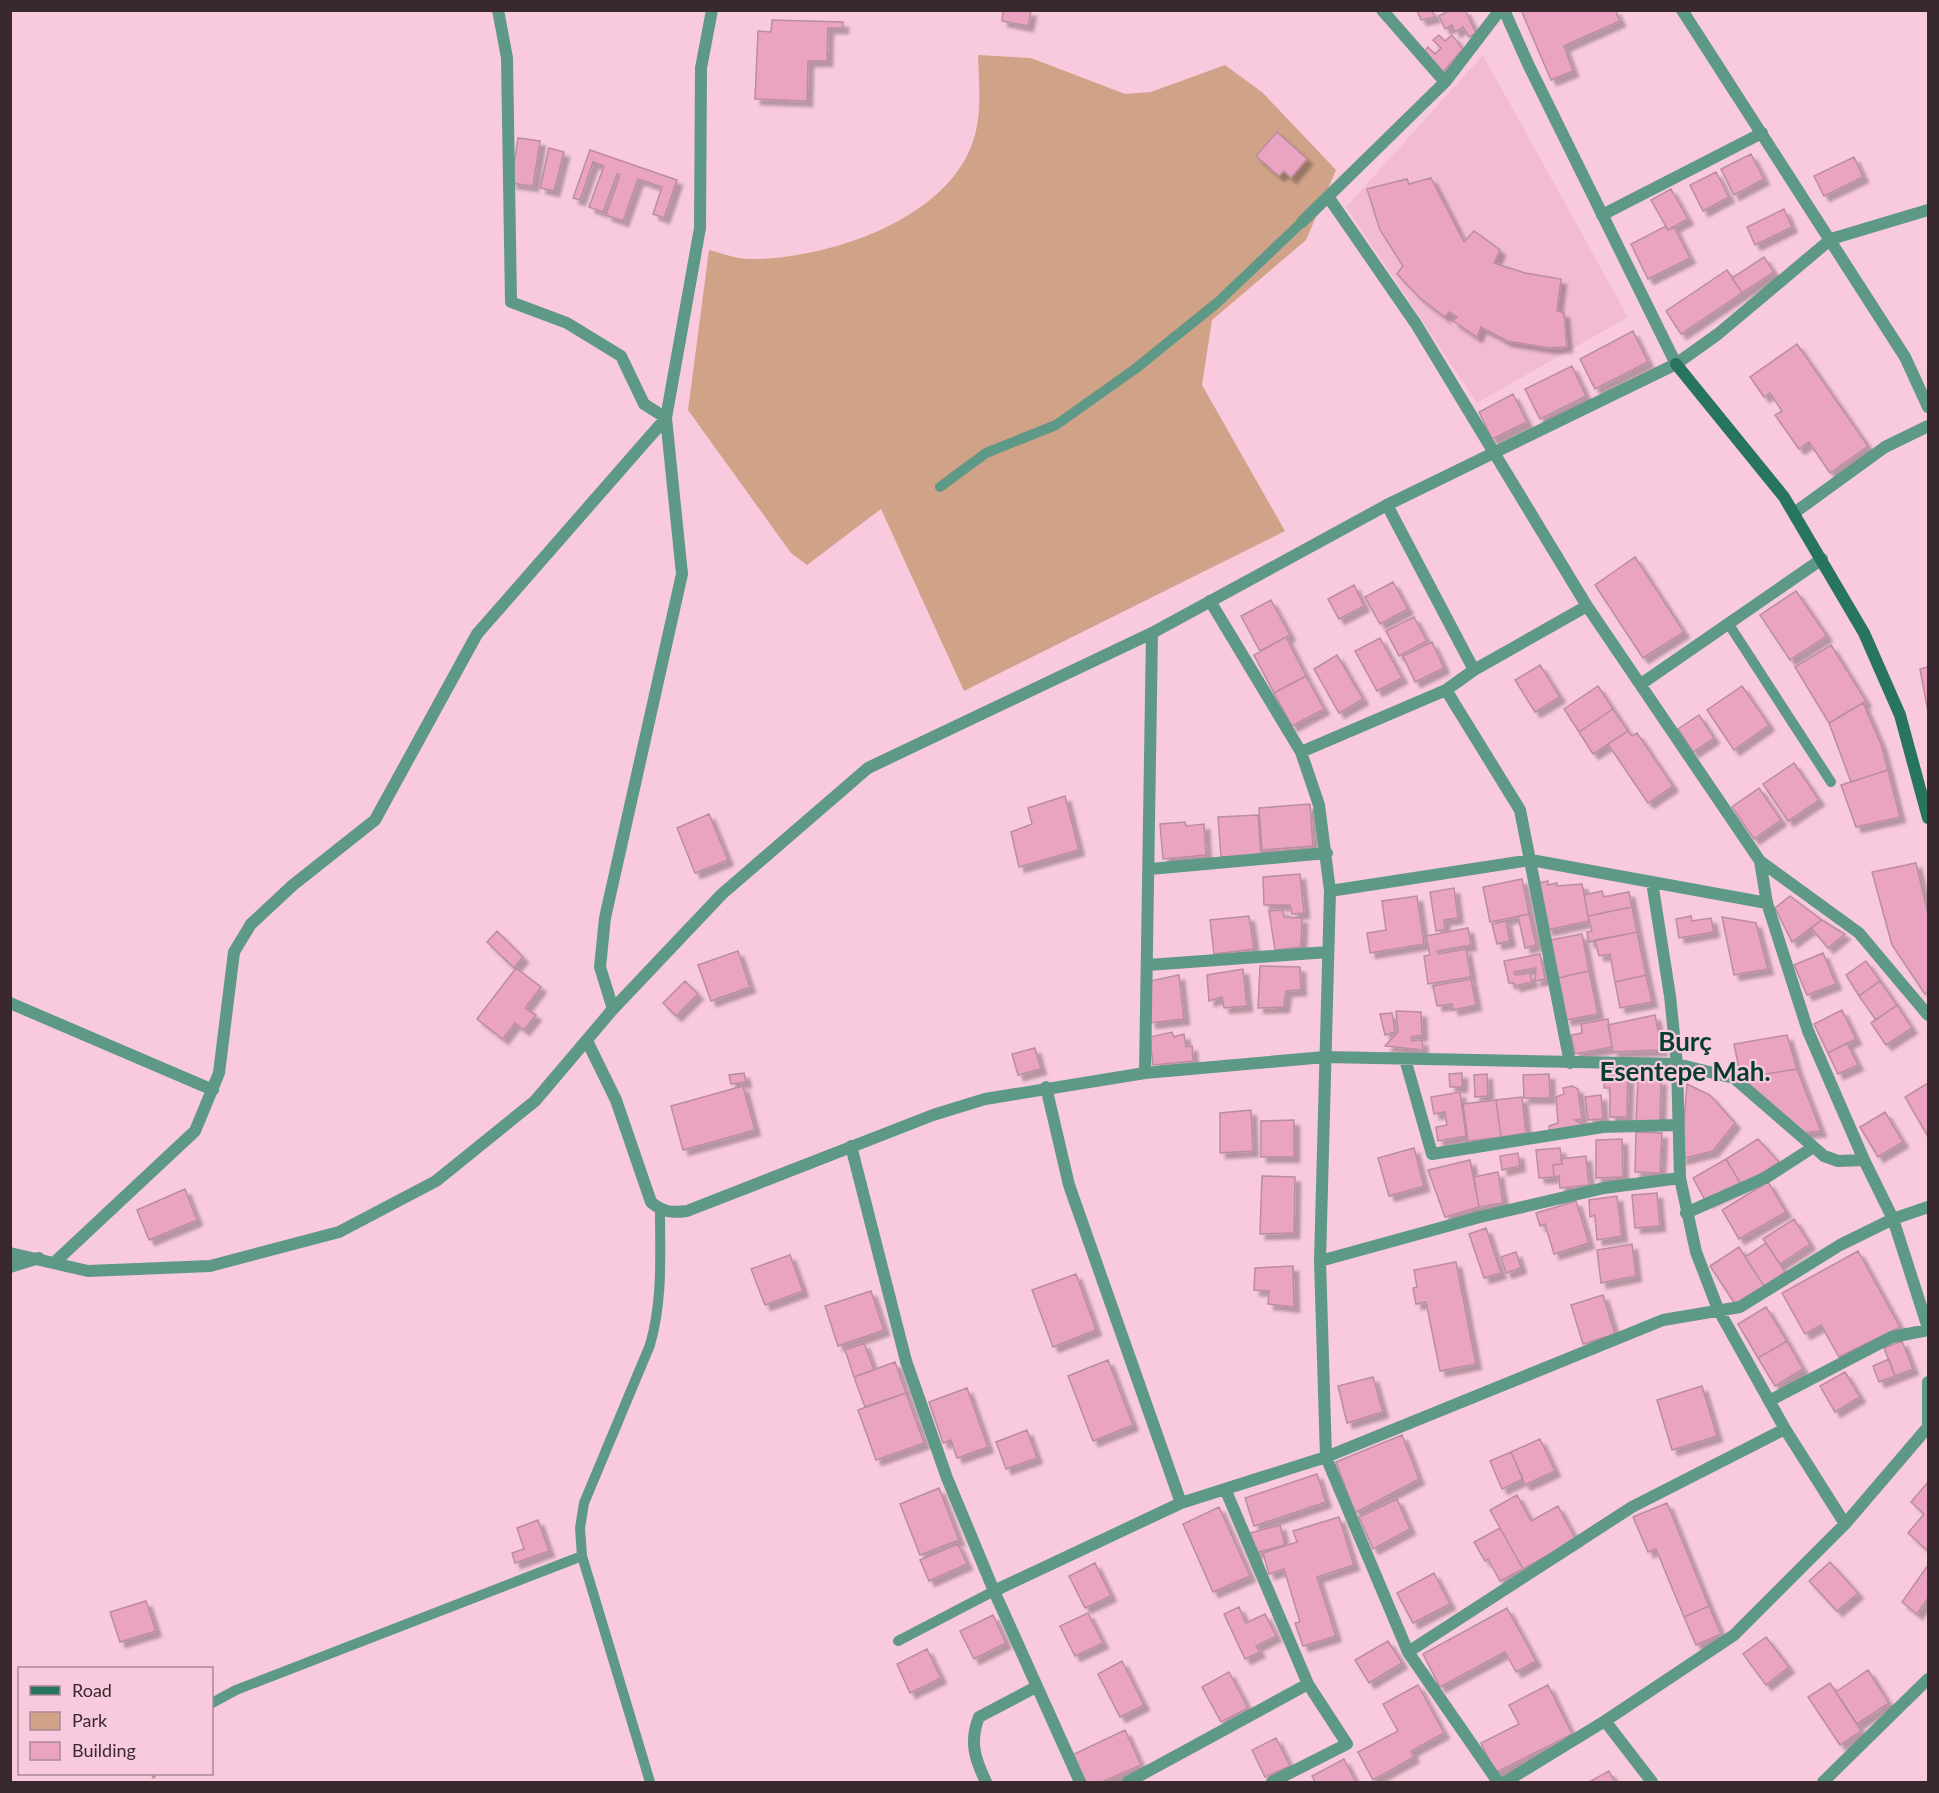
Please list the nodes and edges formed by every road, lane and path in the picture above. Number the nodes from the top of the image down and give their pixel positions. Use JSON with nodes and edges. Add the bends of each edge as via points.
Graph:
{"nodes":[{"id":1,"x":498,"y":10,"type":"edge"},
{"id":2,"x":712,"y":10,"type":"edge"},
{"id":3,"x":1382,"y":10,"type":"edge"},
{"id":4,"x":1502,"y":10,"type":"edge"},
{"id":5,"x":1682,"y":10,"type":"edge"},
{"id":6,"x":1445,"y":82,"type":"junction"},
{"id":7,"x":1762,"y":133,"type":"junction"},
{"id":8,"x":1329,"y":198,"type":"junction"},
{"id":9,"x":1929,"y":210,"type":"edge"},
{"id":10,"x":1602,"y":214,"type":"junction"},
{"id":11,"x":1302,"y":222,"type":"joint"},
{"id":12,"x":1831,"y":239,"type":"junction"},
{"id":13,"x":1676,"y":364,"type":"junction"},
{"id":14,"x":1929,"y":407,"type":"edge"},
{"id":15,"x":666,"y":418,"type":"junction"},
{"id":16,"x":1929,"y":426,"type":"edge"},
{"id":17,"x":1496,"y":453,"type":"junction"},
{"id":18,"x":940,"y":487,"type":"dead end"},
{"id":19,"x":1387,"y":505,"type":"junction"},
{"id":20,"x":1794,"y":513,"type":"junction"},
{"id":21,"x":1822,"y":559,"type":"junction"},
{"id":22,"x":1210,"y":601,"type":"junction"},
{"id":23,"x":1587,"y":606,"type":"junction"},
{"id":24,"x":1728,"y":624,"type":"junction"},
{"id":25,"x":1152,"y":633,"type":"junction"},
{"id":26,"x":1474,"y":670,"type":"junction"},
{"id":27,"x":1641,"y":684,"type":"junction"},
{"id":28,"x":1446,"y":690,"type":"junction"},
{"id":29,"x":1301,"y":752,"type":"junction"},
{"id":30,"x":1832,"y":782,"type":"dead end"},
{"id":31,"x":1929,"y":819,"type":"edge"},
{"id":32,"x":1327,"y":854,"type":"junction"},
{"id":33,"x":1531,"y":860,"type":"junction"},
{"id":34,"x":1760,"y":861,"type":"junction"},
{"id":35,"x":1150,"y":869,"type":"junction"},
{"id":36,"x":1652,"y":882,"type":"junction"},
{"id":37,"x":1330,"y":891,"type":"junction"},
{"id":38,"x":1767,"y":903,"type":"junction"},
{"id":39,"x":1328,"y":952,"type":"junction"},
{"id":40,"x":1148,"y":965,"type":"junction"},
{"id":41,"x":10,"y":1003,"type":"edge"},
{"id":42,"x":613,"y":1009,"type":"junction"},
{"id":43,"x":1929,"y":1015,"type":"edge"},
{"id":44,"x":587,"y":1041,"type":"junction"},
{"id":45,"x":1325,"y":1057,"type":"junction"},
{"id":46,"x":1405,"y":1059,"type":"junction"},
{"id":47,"x":1570,"y":1063,"type":"junction"},
{"id":48,"x":1677,"y":1064,"type":"junction"},
{"id":49,"x":1145,"y":1073,"type":"junction"},
{"id":50,"x":1046,"y":1087,"type":"junction"},
{"id":51,"x":213,"y":1090,"type":"junction"},
{"id":52,"x":1678,"y":1125,"type":"junction"},
{"id":53,"x":851,"y":1146,"type":"junction"},
{"id":54,"x":1812,"y":1148,"type":"junction"},
{"id":55,"x":1864,"y":1160,"type":"junction"},
{"id":56,"x":1680,"y":1178,"type":"junction"},
{"id":57,"x":1929,"y":1207,"type":"edge"},
{"id":58,"x":660,"y":1210,"type":"junction"},
{"id":59,"x":1686,"y":1213,"type":"junction"},
{"id":60,"x":1893,"y":1219,"type":"junction"},
{"id":61,"x":10,"y":1253,"type":"edge"},
{"id":62,"x":39,"y":1258,"type":"junction"},
{"id":63,"x":1320,"y":1261,"type":"junction"},
{"id":64,"x":55,"y":1262,"type":"junction"},
{"id":65,"x":10,"y":1267,"type":"edge"},
{"id":66,"x":1718,"y":1309,"type":"junction"},
{"id":67,"x":1929,"y":1329,"type":"edge"},
{"id":68,"x":1929,"y":1382,"type":"edge"},
{"id":69,"x":1769,"y":1401,"type":"junction"},
{"id":70,"x":1928,"y":1427,"type":"edge"},
{"id":71,"x":1785,"y":1429,"type":"junction"},
{"id":72,"x":1326,"y":1457,"type":"junction"},
{"id":73,"x":1226,"y":1491,"type":"junction"},
{"id":74,"x":1181,"y":1503,"type":"junction"},
{"id":75,"x":1845,"y":1524,"type":"junction"},
{"id":76,"x":582,"y":1556,"type":"junction"},
{"id":77,"x":994,"y":1591,"type":"junction"},
{"id":78,"x":898,"y":1641,"type":"dead end"},
{"id":79,"x":1408,"y":1652,"type":"junction"},
{"id":80,"x":1929,"y":1679,"type":"edge"},
{"id":81,"x":1308,"y":1684,"type":"junction"},
{"id":82,"x":1036,"y":1687,"type":"junction"},
{"id":83,"x":213,"y":1702,"type":"edge"},
{"id":84,"x":1605,"y":1721,"type":"junction"},
{"id":85,"x":650,"y":1782,"type":"edge"},
{"id":86,"x":986,"y":1782,"type":"edge"},
{"id":87,"x":1080,"y":1782,"type":"edge"},
{"id":88,"x":1128,"y":1782,"type":"edge"},
{"id":89,"x":1272,"y":1782,"type":"edge"},
{"id":90,"x":1498,"y":1782,"type":"edge"},
{"id":91,"x":1505,"y":1782,"type":"edge"},
{"id":92,"x":1652,"y":1782,"type":"edge"},
{"id":93,"x":1823,"y":1782,"type":"edge"}],
"edges":[{"from":1,"to":15,"type":"street","via":[[507,57],[510,302],[567,323],[621,356],[644,405]]},
{"from":2,"to":15,"type":"street","via":[[701,68],[700,228]]},
{"from":3,"to":6,"type":"street"},
{"from":4,"to":6,"type":"street"},
{"from":4,"to":10,"type":"street"},
{"from":5,"to":7,"type":"street"},
{"from":6,"to":8,"type":"street"},
{"from":7,"to":10,"type":"street"},
{"from":7,"to":12,"type":"street"},
{"from":8,"to":11,"type":"street"},
{"from":8,"to":17,"type":"street","via":[[1416,324]]},
{"from":9,"to":12,"type":"street"},
{"from":10,"to":13,"type":"street"},
{"from":11,"to":18,"type":"lane","via":[[1218,303],[1135,369],[1056,424],[986,453]]},
{"from":12,"to":13,"type":"street","via":[[1718,334]]},
{"from":12,"to":14,"type":"street","via":[[1905,357]]},
{"from":13,"to":17,"type":"street"},
{"from":13,"to":20,"type":"main road"},
{"from":15,"to":42,"type":"street","via":[[682,574],[606,918],[600,967]]},
{"from":15,"to":51,"type":"street","via":[[477,634],[375,819],[251,924],[234,952],[219,1073]]},
{"from":16,"to":20,"type":"street","via":[[1885,447]]},
{"from":17,"to":19,"type":"street"},
{"from":17,"to":23,"type":"street"},
{"from":19,"to":22,"type":"street"},
{"from":19,"to":26,"type":"street"},
{"from":20,"to":21,"type":"main road"},
{"from":21,"to":24,"type":"street"},
{"from":21,"to":31,"type":"main road","via":[[1864,633],[1900,715]]},
{"from":22,"to":25,"type":"street"},
{"from":22,"to":29,"type":"street"},
{"from":23,"to":26,"type":"street"},
{"from":23,"to":27,"type":"street"},
{"from":24,"to":27,"type":"street"},
{"from":24,"to":30,"type":"lane"},
{"from":25,"to":35,"type":"street"},
{"from":25,"to":42,"type":"street","via":[[868,768],[722,894]]},
{"from":26,"to":28,"type":"street"},
{"from":27,"to":34,"type":"street"},
{"from":28,"to":29,"type":"street"},
{"from":28,"to":33,"type":"street","via":[[1520,810]]},
{"from":29,"to":32,"type":"street","via":[[1319,805]]},
{"from":32,"to":35,"type":"street"},
{"from":32,"to":37,"type":"street"},
{"from":33,"to":36,"type":"street"},
{"from":33,"to":37,"type":"street"},
{"from":33,"to":47,"type":"street"},
{"from":34,"to":38,"type":"street"},
{"from":34,"to":43,"type":"street","via":[[1859,933]]},
{"from":35,"to":40,"type":"street"},
{"from":36,"to":38,"type":"street"},
{"from":36,"to":48,"type":"street"},
{"from":37,"to":39,"type":"street"},
{"from":38,"to":55,"type":"street","via":[[1808,1030]]},
{"from":39,"to":40,"type":"street"},
{"from":39,"to":45,"type":"street"},
{"from":40,"to":49,"type":"street"},
{"from":41,"to":51,"type":"street"},
{"from":42,"to":44,"type":"street"},
{"from":44,"to":58,"type":"street","via":[[616,1100],[651,1202]]},
{"from":44,"to":64,"type":"street","via":[[535,1101],[436,1181],[339,1232],[210,1266],[88,1271]]},
{"from":45,"to":46,"type":"street"},
{"from":45,"to":49,"type":"street"},
{"from":45,"to":63,"type":"street"},
{"from":46,"to":47,"type":"street"},
{"from":46,"to":52,"type":"street","via":[[1432,1154],[1603,1127]]},
{"from":47,"to":48,"type":"street"},
{"from":48,"to":52,"type":"street"},
{"from":48,"to":54,"type":"street","via":[[1734,1078]]},
{"from":49,"to":50,"type":"street"},
{"from":50,"to":53,"type":"street","via":[[985,1099]]},
{"from":50,"to":74,"type":"street","via":[[1069,1185]]},
{"from":51,"to":64,"type":"street","via":[[195,1131]]},
{"from":52,"to":56,"type":"street"},
{"from":53,"to":58,"type":"street","via":[[687,1211]]},
{"from":53,"to":77,"type":"street","via":[[906,1361],[947,1478]]},
{"from":54,"to":55,"type":"street","via":[[1838,1161]]},
{"from":54,"to":59,"type":"street","via":[[1767,1177]]},
{"from":55,"to":60,"type":"street"},
{"from":56,"to":59,"type":"street"},
{"from":56,"to":63,"type":"street","via":[[1604,1188]]},
{"from":57,"to":60,"type":"street"},
{"from":58,"to":76,"type":"lane","via":[[662,1270],[656,1322],[584,1503],[580,1528]]},
{"from":59,"to":66,"type":"street"},
{"from":60,"to":66,"type":"street","via":[[1840,1245],[1740,1307]]},
{"from":60,"to":67,"type":"street"},
{"from":61,"to":62,"type":"street"},
{"from":62,"to":64,"type":"street"},
{"from":62,"to":65,"type":"street"},
{"from":63,"to":72,"type":"street"},
{"from":66,"to":69,"type":"street"},
{"from":66,"to":72,"type":"street","via":[[1663,1320]]},
{"from":67,"to":69,"type":"street","via":[[1892,1337]]},
{"from":68,"to":70,"type":"street"},
{"from":69,"to":71,"type":"street"},
{"from":70,"to":75,"type":"street"},
{"from":71,"to":75,"type":"street"},
{"from":71,"to":79,"type":"street","via":[[1632,1507]]},
{"from":72,"to":73,"type":"street"},
{"from":72,"to":79,"type":"street"},
{"from":73,"to":74,"type":"street"},
{"from":73,"to":81,"type":"street"},
{"from":74,"to":77,"type":"street"},
{"from":75,"to":84,"type":"street","via":[[1734,1635]]},
{"from":76,"to":83,"type":"lane","via":[[236,1690]]},
{"from":76,"to":85,"type":"lane"},
{"from":77,"to":78,"type":"lane"},
{"from":77,"to":82,"type":"street"},
{"from":79,"to":90,"type":"street"},
{"from":80,"to":93,"type":"street"},
{"from":81,"to":88,"type":"street"},
{"from":81,"to":89,"type":"street","via":[[1347,1744]]},
{"from":82,"to":86,"type":"street","via":[[980,1717],[973,1750]]},
{"from":82,"to":87,"type":"street"},
{"from":84,"to":91,"type":"street"},
{"from":84,"to":92,"type":"street"}]}
